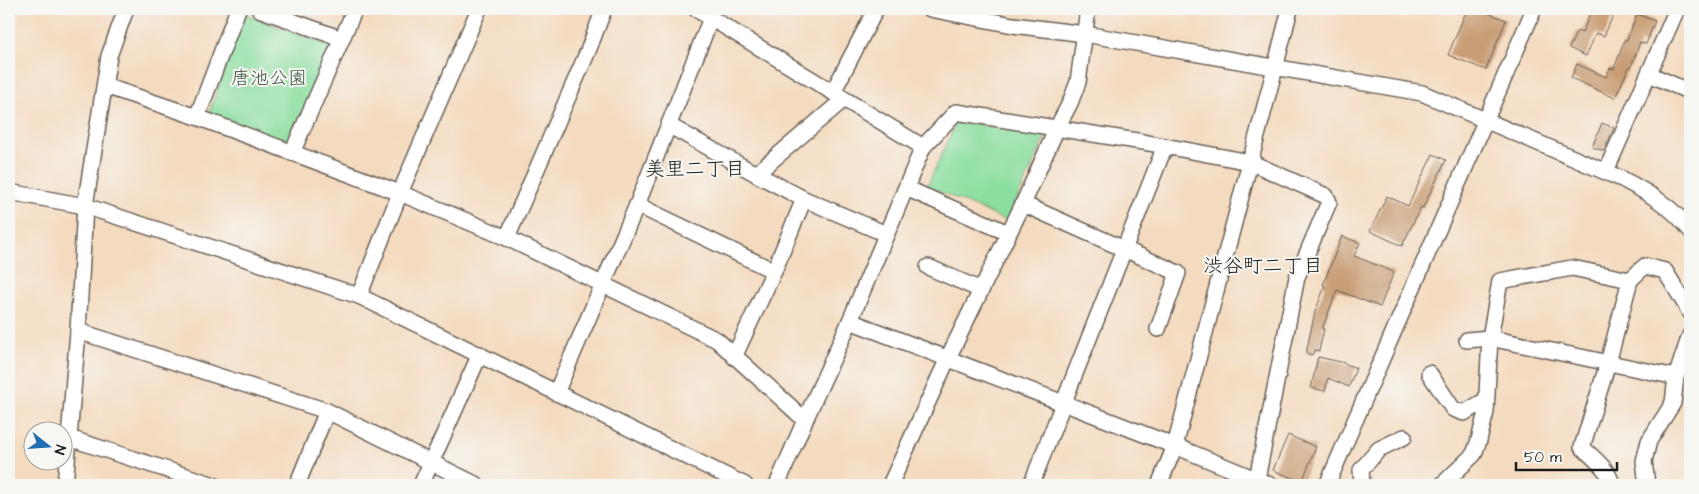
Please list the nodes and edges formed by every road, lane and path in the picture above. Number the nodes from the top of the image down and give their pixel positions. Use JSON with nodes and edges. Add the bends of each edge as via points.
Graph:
{"nodes":[{"id":1,"x":126,"y":9,"type":"edge"},
{"id":2,"x":238,"y":9,"type":"edge"},
{"id":3,"x":259,"y":9,"type":"edge"},
{"id":4,"x":355,"y":9,"type":"edge"},
{"id":5,"x":479,"y":9,"type":"edge"},
{"id":6,"x":604,"y":9,"type":"edge"},
{"id":7,"x":696,"y":9,"type":"edge"},
{"id":8,"x":876,"y":9,"type":"edge"},
{"id":9,"x":930,"y":9,"type":"edge"},
{"id":10,"x":1088,"y":9,"type":"edge"},
{"id":11,"x":1290,"y":9,"type":"edge"},
{"id":12,"x":1534,"y":9,"type":"edge"},
{"id":13,"x":1678,"y":9,"type":"edge"},
{"id":14,"x":711,"y":18,"type":"junction"},
{"id":15,"x":1085,"y":34,"type":"junction"},
{"id":16,"x":342,"y":39,"type":"junction"},
{"id":17,"x":1276,"y":68,"type":"junction"},
{"id":18,"x":1649,"y":74,"type":"junction"},
{"id":19,"x":105,"y":86,"type":"junction"},
{"id":20,"x":1690,"y":92,"type":"edge"},
{"id":21,"x":838,"y":96,"type":"junction"},
{"id":22,"x":197,"y":118,"type":"junction"},
{"id":23,"x":1485,"y":120,"type":"junction"},
{"id":24,"x":670,"y":126,"type":"junction"},
{"id":25,"x":1057,"y":128,"type":"junction"},
{"id":26,"x":1165,"y":146,"type":"junction"},
{"id":27,"x":923,"y":147,"type":"junction"},
{"id":28,"x":292,"y":153,"type":"junction"},
{"id":29,"x":1250,"y":162,"type":"junction"},
{"id":30,"x":1606,"y":171,"type":"junction"},
{"id":31,"x":756,"y":174,"type":"junction"},
{"id":32,"x":906,"y":188,"type":"junction"},
{"id":33,"x":9,"y":192,"type":"edge"},
{"id":34,"x":400,"y":193,"type":"junction"},
{"id":35,"x":804,"y":199,"type":"junction"},
{"id":36,"x":1023,"y":204,"type":"junction"},
{"id":37,"x":85,"y":206,"type":"junction"},
{"id":38,"x":637,"y":206,"type":"junction"},
{"id":39,"x":1690,"y":230,"type":"edge"},
{"id":40,"x":1008,"y":233,"type":"junction"},
{"id":41,"x":886,"y":234,"type":"junction"},
{"id":42,"x":507,"y":238,"type":"junction"},
{"id":43,"x":1125,"y":250,"type":"junction"},
{"id":44,"x":928,"y":267,"type":"dead end"},
{"id":45,"x":774,"y":271,"type":"junction"},
{"id":46,"x":1630,"y":280,"type":"junction"},
{"id":47,"x":602,"y":284,"type":"junction"},
{"id":48,"x":981,"y":290,"type":"junction"},
{"id":49,"x":359,"y":296,"type":"junction"},
{"id":50,"x":1690,"y":312,"type":"edge"},
{"id":51,"x":850,"y":321,"type":"junction"},
{"id":52,"x":1158,"y":329,"type":"dead end"},
{"id":53,"x":78,"y":331,"type":"junction"},
{"id":54,"x":1690,"y":335,"type":"edge"},
{"id":55,"x":1490,"y":338,"type":"junction"},
{"id":56,"x":1468,"y":340,"type":"dead end"},
{"id":57,"x":480,"y":354,"type":"junction"},
{"id":58,"x":734,"y":357,"type":"junction"},
{"id":59,"x":948,"y":358,"type":"junction"},
{"id":60,"x":1608,"y":363,"type":"junction"},
{"id":61,"x":1430,"y":373,"type":"dead end"},
{"id":62,"x":1676,"y":377,"type":"junction"},
{"id":63,"x":556,"y":393,"type":"junction"},
{"id":64,"x":1486,"y":400,"type":"junction"},
{"id":65,"x":1063,"y":403,"type":"junction"},
{"id":66,"x":327,"y":411,"type":"junction"},
{"id":67,"x":804,"y":420,"type":"junction"},
{"id":68,"x":70,"y":422,"type":"edge"},
{"id":69,"x":1404,"y":436,"type":"dead end"},
{"id":70,"x":72,"y":439,"type":"edge"},
{"id":71,"x":1175,"y":446,"type":"junction"},
{"id":72,"x":431,"y":462,"type":"junction"},
{"id":73,"x":66,"y":472,"type":"edge"},
{"id":74,"x":186,"y":481,"type":"edge"},
{"id":75,"x":1264,"y":482,"type":"edge"},
{"id":76,"x":65,"y":485,"type":"edge"},
{"id":77,"x":214,"y":485,"type":"edge"},
{"id":78,"x":297,"y":485,"type":"edge"},
{"id":79,"x":421,"y":485,"type":"edge"},
{"id":80,"x":477,"y":485,"type":"edge"},
{"id":81,"x":745,"y":485,"type":"edge"},
{"id":82,"x":777,"y":485,"type":"edge"},
{"id":83,"x":890,"y":485,"type":"edge"},
{"id":84,"x":1031,"y":485,"type":"edge"},
{"id":85,"x":1159,"y":485,"type":"edge"},
{"id":86,"x":1327,"y":485,"type":"edge"},
{"id":87,"x":1362,"y":485,"type":"edge"},
{"id":88,"x":1442,"y":485,"type":"edge"},
{"id":89,"x":1611,"y":485,"type":"edge"},
{"id":90,"x":1648,"y":485,"type":"edge"}],
"edges":[{"from":1,"to":19,"type":"street","via":[[109,56]]},
{"from":2,"to":22,"type":"street"},
{"from":3,"to":16,"type":"street"},
{"from":4,"to":16,"type":"street"},
{"from":5,"to":34,"type":"street"},
{"from":6,"to":42,"type":"street"},
{"from":7,"to":14,"type":"street"},
{"from":8,"to":21,"type":"street"},
{"from":9,"to":15,"type":"street","via":[[1013,25]]},
{"from":10,"to":15,"type":"street"},
{"from":11,"to":17,"type":"street"},
{"from":12,"to":23,"type":"street"},
{"from":13,"to":18,"type":"street"},
{"from":14,"to":21,"type":"street"},
{"from":14,"to":24,"type":"street"},
{"from":15,"to":17,"type":"street"},
{"from":15,"to":25,"type":"street","via":[[1078,82]]},
{"from":16,"to":28,"type":"street"},
{"from":17,"to":23,"type":"street","via":[[1422,93]]},
{"from":17,"to":29,"type":"street"},
{"from":18,"to":20,"type":"street"},
{"from":18,"to":30,"type":"street"},
{"from":19,"to":22,"type":"street"},
{"from":19,"to":37,"type":"street"},
{"from":21,"to":27,"type":"street"},
{"from":21,"to":31,"type":"street"},
{"from":22,"to":28,"type":"street"},
{"from":23,"to":30,"type":"street"},
{"from":23,"to":86,"type":"street"},
{"from":24,"to":31,"type":"street"},
{"from":24,"to":38,"type":"street"},
{"from":25,"to":26,"type":"street"},
{"from":25,"to":27,"type":"street","via":[[956,112]]},
{"from":25,"to":36,"type":"street"},
{"from":26,"to":29,"type":"street"},
{"from":26,"to":43,"type":"street"},
{"from":27,"to":32,"type":"street"},
{"from":28,"to":34,"type":"street"},
{"from":29,"to":71,"type":"street"},
{"from":29,"to":75,"type":"street","via":[[1326,196],[1328,202],[1297,278]]},
{"from":30,"to":39,"type":"street","via":[[1663,203]]},
{"from":31,"to":35,"type":"street"},
{"from":32,"to":40,"type":"street"},
{"from":32,"to":41,"type":"street"},
{"from":33,"to":37,"type":"street"},
{"from":34,"to":42,"type":"street"},
{"from":34,"to":49,"type":"street"},
{"from":35,"to":41,"type":"street"},
{"from":35,"to":45,"type":"street"},
{"from":36,"to":40,"type":"street"},
{"from":36,"to":43,"type":"street"},
{"from":37,"to":49,"type":"street"},
{"from":37,"to":53,"type":"street"},
{"from":38,"to":45,"type":"street"},
{"from":38,"to":47,"type":"street"},
{"from":40,"to":48,"type":"street"},
{"from":41,"to":51,"type":"street"},
{"from":42,"to":47,"type":"street"},
{"from":43,"to":52,"type":"street","via":[[1178,273]]},
{"from":43,"to":65,"type":"street"},
{"from":44,"to":48,"type":"street"},
{"from":45,"to":58,"type":"street"},
{"from":46,"to":50,"type":"street","via":[[1645,266],[1665,271]]},
{"from":46,"to":55,"type":"street","via":[[1572,268],[1500,281]]},
{"from":46,"to":60,"type":"street"},
{"from":47,"to":58,"type":"street","via":[[717,340]]},
{"from":47,"to":63,"type":"street"},
{"from":48,"to":59,"type":"street"},
{"from":49,"to":57,"type":"street"},
{"from":51,"to":59,"type":"street"},
{"from":51,"to":67,"type":"street"},
{"from":53,"to":66,"type":"street"},
{"from":53,"to":68,"type":"street"},
{"from":54,"to":62,"type":"street"},
{"from":55,"to":56,"type":"street"},
{"from":55,"to":60,"type":"street"},
{"from":55,"to":64,"type":"street"},
{"from":57,"to":63,"type":"street"},
{"from":57,"to":72,"type":"street"},
{"from":58,"to":67,"type":"street"},
{"from":59,"to":65,"type":"street"},
{"from":59,"to":83,"type":"street"},
{"from":60,"to":62,"type":"street"},
{"from":60,"to":89,"type":"street","via":[[1582,447],[1609,474]]},
{"from":61,"to":64,"type":"street","via":[[1452,409],[1464,413]]},
{"from":62,"to":90,"type":"street","via":[[1673,403],[1649,441],[1644,461]]},
{"from":63,"to":81,"type":"street"},
{"from":64,"to":88,"type":"street","via":[[1484,425],[1474,454]]},
{"from":65,"to":71,"type":"street"},
{"from":65,"to":84,"type":"street"},
{"from":66,"to":72,"type":"street"},
{"from":66,"to":78,"type":"street"},
{"from":67,"to":82,"type":"street"},
{"from":69,"to":87,"type":"street","via":[[1379,449],[1361,470]]},
{"from":70,"to":74,"type":"street"},
{"from":71,"to":75,"type":"street"},
{"from":71,"to":85,"type":"street"},
{"from":72,"to":79,"type":"street"},
{"from":72,"to":80,"type":"street"},
{"from":73,"to":76,"type":"street"},
{"from":74,"to":77,"type":"street"}]}
